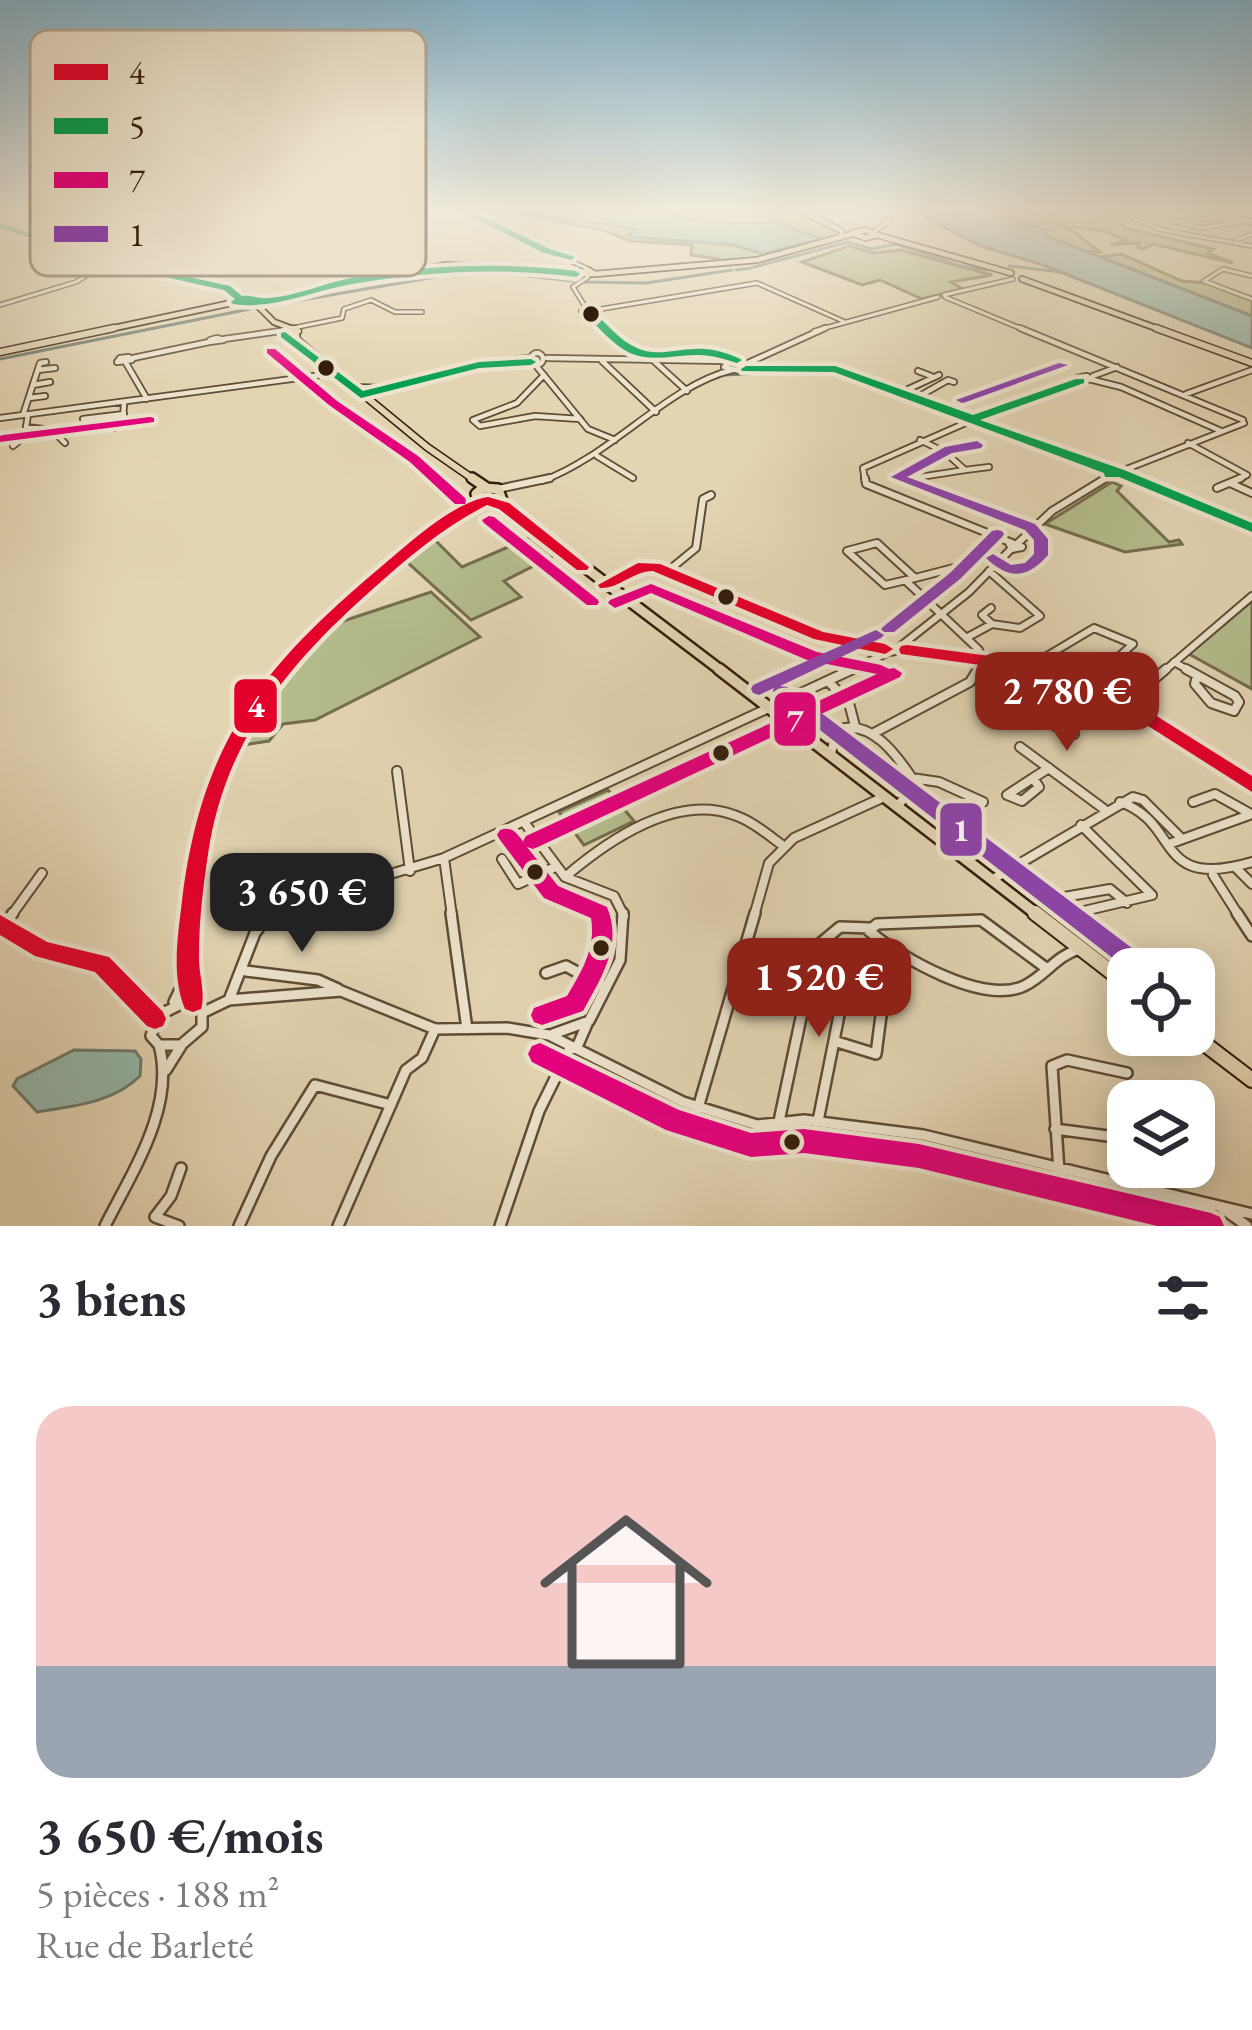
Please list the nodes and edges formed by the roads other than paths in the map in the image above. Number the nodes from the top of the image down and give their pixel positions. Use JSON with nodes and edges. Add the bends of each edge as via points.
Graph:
{"nodes":[{"id":1,"x":551,"y":269,"type":"edge"},
{"id":2,"x":580,"y":269,"type":"edge"},
{"id":3,"x":700,"y":269,"type":"edge"},
{"id":4,"x":992,"y":269,"type":"edge"},
{"id":5,"x":1223,"y":269,"type":"edge"},
{"id":6,"x":585,"y":272,"type":"junction"},
{"id":7,"x":86,"y":276,"type":"edge"},
{"id":8,"x":159,"y":276,"type":"edge"},
{"id":9,"x":379,"y":276,"type":"edge"},
{"id":10,"x":1014,"y":276,"type":"junction"},
{"id":11,"x":940,"y":297,"type":"junction"},
{"id":12,"x":1252,"y":299,"type":"edge"},
{"id":13,"x":246,"y":300,"type":"junction"},
{"id":14,"x":0,"y":304,"type":"edge"},
{"id":15,"x":591,"y":311,"type":"junction"},
{"id":16,"x":422,"y":312,"type":"dead end"},
{"id":17,"x":845,"y":322,"type":"junction"},
{"id":18,"x":288,"y":332,"type":"junction"},
{"id":19,"x":607,"y":332,"type":"junction"},
{"id":20,"x":0,"y":352,"type":"edge"},
{"id":21,"x":575,"y":360,"type":"junction"},
{"id":22,"x":602,"y":361,"type":"junction"},
{"id":23,"x":654,"y":361,"type":"junction"},
{"id":24,"x":46,"y":362,"type":"dead end"},
{"id":25,"x":539,"y":364,"type":"junction"},
{"id":26,"x":733,"y":364,"type":"junction"},
{"id":27,"x":1252,"y":364,"type":"edge"},
{"id":28,"x":1117,"y":367,"type":"junction"},
{"id":29,"x":55,"y":368,"type":"dead end"},
{"id":30,"x":38,"y":370,"type":"junction"},
{"id":31,"x":918,"y":371,"type":"dead end"},
{"id":32,"x":331,"y":374,"type":"junction"},
{"id":33,"x":1092,"y":379,"type":"junction"},
{"id":34,"x":50,"y":382,"type":"dead end"},
{"id":35,"x":954,"y":382,"type":"dead end"},
{"id":36,"x":33,"y":385,"type":"junction"},
{"id":37,"x":350,"y":385,"type":"junction"},
{"id":38,"x":380,"y":390,"type":"junction"},
{"id":39,"x":687,"y":391,"type":"junction"},
{"id":40,"x":902,"y":392,"type":"junction"},
{"id":41,"x":361,"y":395,"type":"junction"},
{"id":42,"x":1183,"y":395,"type":"junction"},
{"id":43,"x":45,"y":396,"type":"dead end"},
{"id":44,"x":29,"y":398,"type":"junction"},
{"id":45,"x":916,"y":398,"type":"junction"},
{"id":46,"x":147,"y":399,"type":"junction"},
{"id":47,"x":124,"y":403,"type":"junction"},
{"id":48,"x":657,"y":412,"type":"junction"},
{"id":49,"x":124,"y":414,"type":"junction"},
{"id":50,"x":385,"y":414,"type":"junction"},
{"id":51,"x":26,"y":415,"type":"junction"},
{"id":52,"x":0,"y":418,"type":"edge"},
{"id":53,"x":83,"y":419,"type":"dead end"},
{"id":54,"x":580,"y":419,"type":"junction"},
{"id":55,"x":978,"y":421,"type":"junction"},
{"id":56,"x":1249,"y":422,"type":"edge"},
{"id":57,"x":114,"y":428,"type":"dead end"},
{"id":58,"x":34,"y":429,"type":"junction"},
{"id":59,"x":1221,"y":431,"type":"junction"},
{"id":60,"x":920,"y":440,"type":"junction"},
{"id":61,"x":617,"y":441,"type":"junction"},
{"id":62,"x":65,"y":443,"type":"dead end"},
{"id":63,"x":1188,"y":443,"type":"junction"},
{"id":64,"x":13,"y":446,"type":"dead end"},
{"id":65,"x":596,"y":456,"type":"junction"},
{"id":66,"x":989,"y":467,"type":"dead end"},
{"id":67,"x":965,"y":470,"type":"junction"},
{"id":68,"x":1117,"y":476,"type":"junction"},
{"id":69,"x":633,"y":478,"type":"dead end"},
{"id":70,"x":907,"y":479,"type":"dead end"},
{"id":71,"x":1230,"y":482,"type":"junction"},
{"id":72,"x":1217,"y":488,"type":"dead end"},
{"id":73,"x":1252,"y":493,"type":"edge"},
{"id":74,"x":711,"y":495,"type":"dead end"},
{"id":75,"x":491,"y":496,"type":"junction"},
{"id":76,"x":1252,"y":527,"type":"edge"},
{"id":77,"x":1013,"y":545,"type":"junction"},
{"id":78,"x":570,"y":555,"type":"junction"},
{"id":79,"x":973,"y":563,"type":"dead end"},
{"id":80,"x":586,"y":571,"type":"junction"},
{"id":81,"x":668,"y":571,"type":"junction"},
{"id":82,"x":989,"y":572,"type":"junction"},
{"id":83,"x":910,"y":579,"type":"junction"},
{"id":84,"x":608,"y":584,"type":"junction"},
{"id":85,"x":1252,"y":596,"type":"edge"},
{"id":86,"x":991,"y":608,"type":"dead end"},
{"id":87,"x":645,"y":614,"type":"junction"},
{"id":88,"x":940,"y":614,"type":"junction"},
{"id":89,"x":992,"y":624,"type":"junction"},
{"id":90,"x":966,"y":638,"type":"junction"},
{"id":91,"x":904,"y":647,"type":"junction"},
{"id":92,"x":884,"y":651,"type":"junction"},
{"id":93,"x":982,"y":659,"type":"junction"},
{"id":94,"x":1174,"y":662,"type":"junction"},
{"id":95,"x":977,"y":674,"type":"junction"},
{"id":96,"x":1197,"y":675,"type":"junction"},
{"id":97,"x":829,"y":681,"type":"junction"},
{"id":98,"x":1089,"y":684,"type":"junction"},
{"id":99,"x":1086,"y":694,"type":"junction"},
{"id":100,"x":1125,"y":704,"type":"junction"},
{"id":101,"x":769,"y":708,"type":"junction"},
{"id":102,"x":1051,"y":720,"type":"dead end"},
{"id":103,"x":855,"y":726,"type":"junction"},
{"id":104,"x":872,"y":734,"type":"junction"},
{"id":105,"x":1020,"y":747,"type":"dead end"},
{"id":106,"x":830,"y":756,"type":"junction"},
{"id":107,"x":1049,"y":768,"type":"junction"},
{"id":108,"x":397,"y":771,"type":"dead end"},
{"id":109,"x":912,"y":778,"type":"junction"},
{"id":110,"x":1033,"y":778,"type":"dead end"},
{"id":111,"x":1252,"y":785,"type":"edge"},
{"id":112,"x":884,"y":797,"type":"junction"},
{"id":113,"x":983,"y":802,"type":"dead end"},
{"id":114,"x":1120,"y":802,"type":"junction"},
{"id":115,"x":1193,"y":802,"type":"dead end"},
{"id":116,"x":896,"y":806,"type":"junction"},
{"id":117,"x":1105,"y":810,"type":"junction"},
{"id":118,"x":1252,"y":814,"type":"edge"},
{"id":119,"x":524,"y":822,"type":"junction"},
{"id":120,"x":1081,"y":825,"type":"junction"},
{"id":121,"x":1180,"y":837,"type":"junction"},
{"id":122,"x":1169,"y":844,"type":"junction"},
{"id":123,"x":782,"y":845,"type":"junction"},
{"id":124,"x":444,"y":858,"type":"junction"},
{"id":125,"x":502,"y":860,"type":"dead end"},
{"id":126,"x":1252,"y":862,"type":"edge"},
{"id":127,"x":555,"y":867,"type":"junction"},
{"id":128,"x":1236,"y":868,"type":"junction"},
{"id":129,"x":410,"y":871,"type":"junction"},
{"id":130,"x":1007,"y":871,"type":"junction"},
{"id":131,"x":42,"y":873,"type":"dead end"},
{"id":132,"x":1213,"y":875,"type":"junction"},
{"id":133,"x":565,"y":877,"type":"junction"},
{"id":134,"x":992,"y":880,"type":"junction"},
{"id":135,"x":1252,"y":884,"type":"edge"},
{"id":136,"x":1043,"y":899,"type":"junction"},
{"id":137,"x":1127,"y":903,"type":"junction"},
{"id":138,"x":2,"y":925,"type":"edge"},
{"id":139,"x":870,"y":928,"type":"junction"},
{"id":140,"x":1055,"y":929,"type":"junction"},
{"id":141,"x":1252,"y":936,"type":"edge"},
{"id":142,"x":1082,"y":949,"type":"junction"},
{"id":143,"x":1058,"y":958,"type":"junction"},
{"id":144,"x":1046,"y":968,"type":"junction"},
{"id":145,"x":1107,"y":969,"type":"edge"},
{"id":146,"x":247,"y":971,"type":"dead end"},
{"id":147,"x":188,"y":973,"type":"junction"},
{"id":148,"x":546,"y":973,"type":"dead end"},
{"id":149,"x":300,"y":977,"type":"junction"},
{"id":150,"x":606,"y":988,"type":"junction"},
{"id":151,"x":341,"y":991,"type":"junction"},
{"id":152,"x":291,"y":994,"type":"junction"},
{"id":153,"x":229,"y":1000,"type":"junction"},
{"id":154,"x":193,"y":1001,"type":"junction"},
{"id":155,"x":170,"y":1005,"type":"junction"},
{"id":156,"x":147,"y":1006,"type":"junction"},
{"id":157,"x":204,"y":1012,"type":"junction"},
{"id":158,"x":155,"y":1018,"type":"junction"},
{"id":159,"x":589,"y":1021,"type":"junction"},
{"id":160,"x":434,"y":1029,"type":"junction"},
{"id":161,"x":467,"y":1030,"type":"junction"},
{"id":162,"x":549,"y":1035,"type":"junction"},
{"id":163,"x":832,"y":1041,"type":"junction"},
{"id":164,"x":159,"y":1046,"type":"junction"},
{"id":165,"x":181,"y":1046,"type":"junction"},
{"id":166,"x":575,"y":1046,"type":"junction"},
{"id":167,"x":1215,"y":1052,"type":"edge"},
{"id":168,"x":1127,"y":1073,"type":"dead end"},
{"id":169,"x":163,"y":1079,"type":"junction"},
{"id":170,"x":1252,"y":1080,"type":"edge"},
{"id":171,"x":391,"y":1105,"type":"junction"},
{"id":172,"x":698,"y":1108,"type":"junction"},
{"id":173,"x":818,"y":1121,"type":"junction"},
{"id":174,"x":778,"y":1126,"type":"junction"},
{"id":175,"x":1055,"y":1129,"type":"junction"},
{"id":176,"x":1107,"y":1136,"type":"edge"},
{"id":177,"x":181,"y":1168,"type":"dead end"},
{"id":178,"x":1059,"y":1171,"type":"junction"},
{"id":179,"x":1219,"y":1206,"type":"junction"},
{"id":180,"x":1252,"y":1214,"type":"edge"},
{"id":181,"x":105,"y":1226,"type":"edge"},
{"id":182,"x":178,"y":1226,"type":"edge"},
{"id":183,"x":239,"y":1226,"type":"edge"},
{"id":184,"x":338,"y":1226,"type":"edge"},
{"id":185,"x":500,"y":1226,"type":"edge"},
{"id":186,"x":1247,"y":1226,"type":"edge"}],
"edges":[{"from":1,"to":6,"type":"main road"},
{"from":2,"to":6,"type":"street"},
{"from":3,"to":6,"type":"main road"},
{"from":4,"to":10,"type":"main road"},
{"from":5,"to":12,"type":"street","via":[[1204,281]]},
{"from":6,"to":15,"type":"street","via":[[573,287]]},
{"from":7,"to":14,"type":"street"},
{"from":8,"to":13,"type":"main road"},
{"from":9,"to":13,"type":"main road"},
{"from":10,"to":11,"type":"street"},
{"from":10,"to":27,"type":"main road"},
{"from":11,"to":17,"type":"street"},
{"from":11,"to":28,"type":"street"},
{"from":13,"to":18,"type":"main road"},
{"from":13,"to":20,"type":"main road"},
{"from":15,"to":17,"type":"street","via":[[757,283]]},
{"from":15,"to":19,"type":"street"},
{"from":16,"to":18,"type":"street","via":[[393,312],[374,301]]},
{"from":17,"to":26,"type":"street"},
{"from":18,"to":32,"type":"main road"},
{"from":18,"to":32,"type":"main road"},
{"from":18,"to":46,"type":"street","via":[[130,360]]},
{"from":19,"to":21,"type":"street","via":[[614,353]]},
{"from":19,"to":26,"type":"street","via":[[639,354]]},
{"from":21,"to":25,"type":"street"},
{"from":21,"to":26,"type":"street"},
{"from":22,"to":23,"type":"street"},
{"from":22,"to":25,"type":"street"},
{"from":22,"to":48,"type":"street"},
{"from":23,"to":26,"type":"street"},
{"from":23,"to":39,"type":"street"},
{"from":24,"to":30,"type":"street"},
{"from":25,"to":38,"type":"street","via":[[476,364]]},
{"from":25,"to":54,"type":"street"},
{"from":25,"to":54,"type":"street","via":[[517,403],[472,419],[479,426],[535,416]]},
{"from":26,"to":39,"type":"street"},
{"from":26,"to":40,"type":"street","via":[[822,367]]},
{"from":27,"to":42,"type":"street"},
{"from":28,"to":33,"type":"street"},
{"from":28,"to":42,"type":"street"},
{"from":29,"to":30,"type":"street"},
{"from":30,"to":36,"type":"street"},
{"from":31,"to":40,"type":"street","via":[[935,376]]},
{"from":32,"to":37,"type":"main road"},
{"from":32,"to":41,"type":"main road"},
{"from":32,"to":46,"type":"street"},
{"from":33,"to":55,"type":"street","via":[[1078,376]]},
{"from":33,"to":59,"type":"street"},
{"from":34,"to":36,"type":"street"},
{"from":35,"to":45,"type":"street"},
{"from":36,"to":44,"type":"street"},
{"from":37,"to":38,"type":"street"},
{"from":37,"to":41,"type":"main road"},
{"from":38,"to":41,"type":"street"},
{"from":38,"to":50,"type":"street","via":[[370,398]]},
{"from":39,"to":48,"type":"street"},
{"from":40,"to":45,"type":"street"},
{"from":41,"to":50,"type":"main road"},
{"from":42,"to":56,"type":"street"},
{"from":43,"to":44,"type":"street"},
{"from":44,"to":51,"type":"street"},
{"from":45,"to":55,"type":"street"},
{"from":46,"to":47,"type":"street"},
{"from":47,"to":49,"type":"street"},
{"from":47,"to":51,"type":"street"},
{"from":48,"to":61,"type":"street"},
{"from":49,"to":53,"type":"street"},
{"from":49,"to":57,"type":"street"},
{"from":50,"to":75,"type":"main road"},
{"from":51,"to":52,"type":"street"},
{"from":51,"to":58,"type":"street","via":[[25,426]]},
{"from":54,"to":61,"type":"street"},
{"from":55,"to":60,"type":"street"},
{"from":55,"to":68,"type":"street"},
{"from":56,"to":59,"type":"street"},
{"from":58,"to":62,"type":"street","via":[[56,432]]},
{"from":58,"to":64,"type":"street"},
{"from":59,"to":63,"type":"street"},
{"from":60,"to":67,"type":"street"},
{"from":60,"to":77,"type":"street","via":[[862,469],[867,486]]},
{"from":61,"to":65,"type":"street"},
{"from":63,"to":68,"type":"street"},
{"from":63,"to":71,"type":"street","via":[[1247,475]]},
{"from":65,"to":69,"type":"street"},
{"from":65,"to":75,"type":"street"},
{"from":66,"to":67,"type":"street"},
{"from":67,"to":70,"type":"street"},
{"from":68,"to":76,"type":"street"},
{"from":68,"to":77,"type":"street","via":[[1056,508]]},
{"from":71,"to":72,"type":"street"},
{"from":71,"to":73,"type":"street"},
{"from":74,"to":81,"type":"street","via":[[703,499],[696,548]]},
{"from":75,"to":78,"type":"main road"},
{"from":75,"to":147,"type":"street","via":[[460,512],[297,646],[240,719],[200,818]]},
{"from":77,"to":82,"type":"street"},
{"from":78,"to":80,"type":"main road"},
{"from":78,"to":84,"type":"main road"},
{"from":79,"to":83,"type":"street"},
{"from":80,"to":84,"type":"main road"},
{"from":80,"to":87,"type":"main road"},
{"from":81,"to":84,"type":"street","via":[[643,566]]},
{"from":81,"to":92,"type":"street","via":[[818,637]]},
{"from":82,"to":88,"type":"street"},
{"from":82,"to":89,"type":"street","via":[[1041,615],[1020,628]]},
{"from":83,"to":83,"type":"street","via":[[879,584],[848,550],[877,543]]},
{"from":83,"to":88,"type":"street"},
{"from":84,"to":87,"type":"main road"},
{"from":85,"to":94,"type":"street"},
{"from":86,"to":89,"type":"street","via":[[982,615]]},
{"from":87,"to":101,"type":"main road"},
{"from":88,"to":90,"type":"street"},
{"from":88,"to":91,"type":"street"},
{"from":89,"to":90,"type":"street"},
{"from":90,"to":93,"type":"street"},
{"from":91,"to":92,"type":"street"},
{"from":91,"to":93,"type":"street"},
{"from":92,"to":97,"type":"street"},
{"from":93,"to":95,"type":"street"},
{"from":93,"to":99,"type":"street"},
{"from":94,"to":96,"type":"street"},
{"from":94,"to":100,"type":"street"},
{"from":95,"to":102,"type":"street"},
{"from":95,"to":104,"type":"street"},
{"from":96,"to":96,"type":"street","via":[[1238,698],[1234,711],[1199,693]]},
{"from":97,"to":101,"type":"street"},
{"from":97,"to":103,"type":"street","via":[[849,703]]},
{"from":98,"to":98,"type":"street","via":[[1134,647],[1133,644],[1094,628],[1046,656]]},
{"from":98,"to":99,"type":"street"},
{"from":99,"to":100,"type":"street"},
{"from":100,"to":111,"type":"street"},
{"from":101,"to":106,"type":"main road"},
{"from":101,"to":119,"type":"street"},
{"from":103,"to":104,"type":"street"},
{"from":103,"to":106,"type":"street","via":[[837,730]]},
{"from":104,"to":109,"type":"street"},
{"from":105,"to":107,"type":"street"},
{"from":106,"to":112,"type":"main road"},
{"from":107,"to":110,"type":"street"},
{"from":107,"to":117,"type":"street"},
{"from":108,"to":129,"type":"street"},
{"from":109,"to":113,"type":"street"},
{"from":109,"to":116,"type":"street"},
{"from":112,"to":116,"type":"main road"},
{"from":112,"to":123,"type":"street"},
{"from":114,"to":117,"type":"street"},
{"from":114,"to":121,"type":"street","via":[[1141,798]]},
{"from":114,"to":122,"type":"street"},
{"from":115,"to":118,"type":"street","via":[[1215,794]]},
{"from":116,"to":134,"type":"main road"},
{"from":117,"to":120,"type":"street"},
{"from":118,"to":121,"type":"street"},
{"from":119,"to":124,"type":"street"},
{"from":119,"to":127,"type":"street"},
{"from":120,"to":130,"type":"street"},
{"from":120,"to":137,"type":"street","via":[[1151,890]]},
{"from":121,"to":122,"type":"street"},
{"from":122,"to":132,"type":"street","via":[[1184,864]]},
{"from":123,"to":133,"type":"street","via":[[728,812],[691,811],[615,837]]},
{"from":123,"to":172,"type":"street","via":[[764,873]]},
{"from":124,"to":129,"type":"street"},
{"from":124,"to":161,"type":"street"},
{"from":125,"to":127,"type":"street","via":[[518,884]]},
{"from":126,"to":128,"type":"street"},
{"from":127,"to":133,"type":"street"},
{"from":128,"to":132,"type":"street"},
{"from":128,"to":135,"type":"street"},
{"from":129,"to":153,"type":"street","via":[[273,909]]},
{"from":130,"to":134,"type":"street"},
{"from":130,"to":136,"type":"street"},
{"from":131,"to":138,"type":"street"},
{"from":132,"to":141,"type":"street"},
{"from":133,"to":150,"type":"street","via":[[620,903],[625,941]]},
{"from":134,"to":140,"type":"main road"},
{"from":136,"to":137,"type":"street","via":[[1109,889]]},
{"from":136,"to":137,"type":"street","via":[[1072,916]]},
{"from":138,"to":156,"type":"street","via":[[42,950],[101,964]]},
{"from":139,"to":144,"type":"street","via":[[981,920]]},
{"from":139,"to":144,"type":"street","via":[[902,956],[966,982],[1017,989]]},
{"from":139,"to":174,"type":"street","via":[[840,927],[816,947]]},
{"from":140,"to":142,"type":"main road"},
{"from":140,"to":143,"type":"street","via":[[1063,943]]},
{"from":142,"to":143,"type":"street"},
{"from":142,"to":145,"type":"main road"},
{"from":143,"to":144,"type":"street"},
{"from":146,"to":149,"type":"street"},
{"from":147,"to":154,"type":"street"},
{"from":147,"to":155,"type":"street"},
{"from":148,"to":150,"type":"street","via":[[566,966]]},
{"from":149,"to":151,"type":"street"},
{"from":149,"to":152,"type":"street"},
{"from":150,"to":159,"type":"street"},
{"from":151,"to":152,"type":"street"},
{"from":151,"to":160,"type":"street"},
{"from":152,"to":153,"type":"street"},
{"from":153,"to":157,"type":"street"},
{"from":154,"to":155,"type":"street"},
{"from":154,"to":157,"type":"street"},
{"from":155,"to":156,"type":"street"},
{"from":155,"to":158,"type":"street"},
{"from":156,"to":158,"type":"street"},
{"from":157,"to":165,"type":"street","via":[[197,1034]]},
{"from":158,"to":164,"type":"street","via":[[151,1036]]},
{"from":159,"to":162,"type":"street"},
{"from":159,"to":166,"type":"street"},
{"from":160,"to":161,"type":"street"},
{"from":160,"to":171,"type":"street"},
{"from":161,"to":162,"type":"street"},
{"from":162,"to":166,"type":"street"},
{"from":163,"to":163,"type":"street","via":[[845,994],[882,1008],[876,1054]]},
{"from":163,"to":173,"type":"street"},
{"from":164,"to":165,"type":"street"},
{"from":164,"to":169,"type":"street"},
{"from":165,"to":169,"type":"street"},
{"from":166,"to":172,"type":"street"},
{"from":166,"to":185,"type":"street","via":[[539,1111]]},
{"from":167,"to":170,"type":"main road"},
{"from":168,"to":175,"type":"street","via":[[1053,1064]]},
{"from":169,"to":181,"type":"street","via":[[145,1144]]},
{"from":171,"to":183,"type":"street","via":[[315,1085]]},
{"from":171,"to":184,"type":"street"},
{"from":172,"to":174,"type":"street"},
{"from":173,"to":174,"type":"street"},
{"from":173,"to":178,"type":"street","via":[[923,1135]]},
{"from":175,"to":176,"type":"street"},
{"from":175,"to":178,"type":"street"},
{"from":177,"to":182,"type":"street","via":[[155,1217]]},
{"from":178,"to":179,"type":"street"},
{"from":179,"to":180,"type":"street"},
{"from":179,"to":186,"type":"street"}]}
